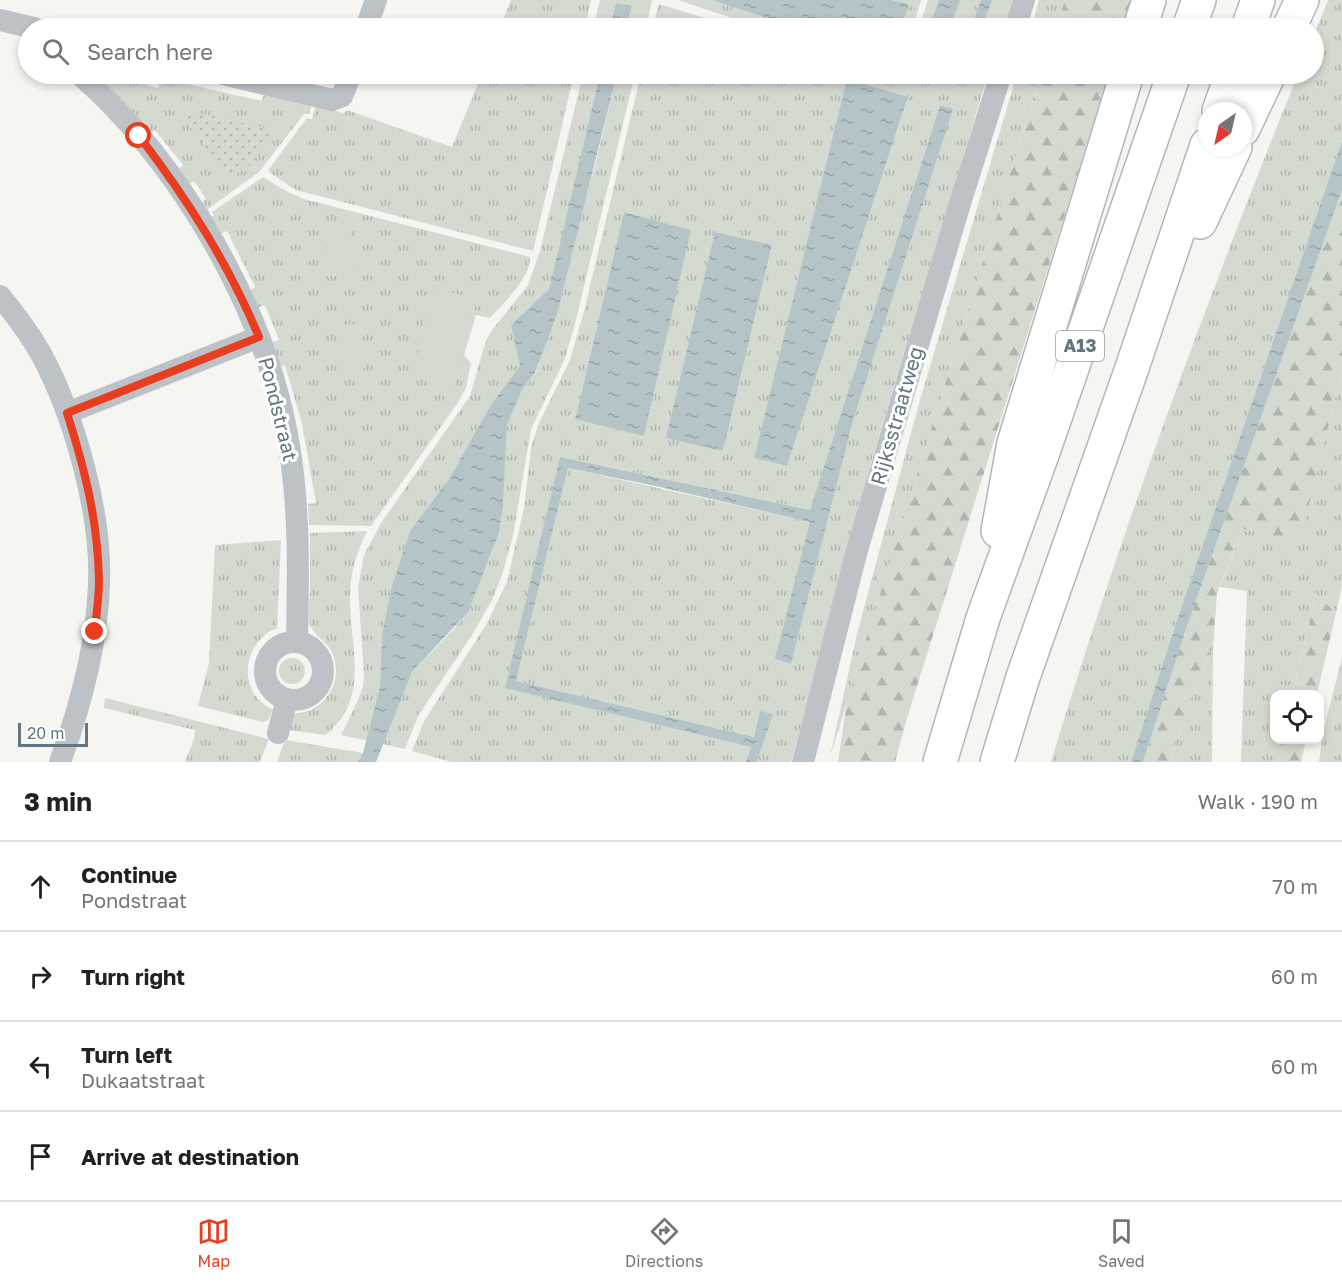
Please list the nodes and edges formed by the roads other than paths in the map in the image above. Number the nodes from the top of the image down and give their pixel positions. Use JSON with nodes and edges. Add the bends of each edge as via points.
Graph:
{"nodes":[{"id":1,"x":376,"y":0,"type":"edge"},
{"id":2,"x":1024,"y":0,"type":"edge"},
{"id":3,"x":1149,"y":0,"type":"edge"},
{"id":4,"x":1199,"y":0,"type":"edge"},
{"id":5,"x":1258,"y":0,"type":"edge"},
{"id":6,"x":1302,"y":0,"type":"edge"},
{"id":7,"x":370,"y":18,"type":"edge"},
{"id":8,"x":1018,"y":18,"type":"edge"},
{"id":9,"x":1143,"y":18,"type":"edge"},
{"id":10,"x":1193,"y":18,"type":"edge"},
{"id":11,"x":1252,"y":18,"type":"edge"},
{"id":12,"x":1294,"y":18,"type":"edge"},
{"id":13,"x":95,"y":84,"type":"edge"},
{"id":14,"x":265,"y":84,"type":"edge"},
{"id":15,"x":347,"y":84,"type":"edge"},
{"id":16,"x":998,"y":84,"type":"edge"},
{"id":17,"x":1124,"y":84,"type":"edge"},
{"id":18,"x":1171,"y":84,"type":"edge"},
{"id":19,"x":1228,"y":84,"type":"edge"},
{"id":20,"x":1264,"y":84,"type":"edge"},
{"id":21,"x":1222,"y":102,"type":"edge"},
{"id":22,"x":1252,"y":110,"type":"edge"},
{"id":23,"x":1203,"y":156,"type":"edge"},
{"id":24,"x":1231,"y":156,"type":"edge"},
{"id":25,"x":0,"y":296,"type":"edge"},
{"id":26,"x":259,"y":337,"type":"junction"},
{"id":27,"x":1132,"y":368,"type":"junction"},
{"id":28,"x":67,"y":413,"type":"junction"},
{"id":29,"x":983,"y":618,"type":"junction"},
{"id":30,"x":297,"y":642,"type":"junction"},
{"id":31,"x":287,"y":699,"type":"junction"},
{"id":32,"x":278,"y":733,"type":"dead end"},
{"id":33,"x":60,"y":762,"type":"edge"},
{"id":34,"x":803,"y":762,"type":"edge"},
{"id":35,"x":940,"y":762,"type":"edge"},
{"id":36,"x":997,"y":762,"type":"edge"}],
"edges":[{"from":1,"to":7,"type":"street"},
{"from":2,"to":8,"type":"street"},
{"from":3,"to":9,"type":"highway"},
{"from":4,"to":10,"type":"highway"},
{"from":5,"to":11,"type":"highway"},
{"from":6,"to":12,"type":"highway"},
{"from":13,"to":26,"type":"street","name":"Pondstraat","via":[[177,187],[224,262]]},
{"from":14,"to":15,"type":"street","via":[[332,100],[342,96]]},
{"from":16,"to":34,"type":"street","name":"Rijksstraatweg","via":[[857,550]]},
{"from":17,"to":29,"type":"highway","number":"A13","via":[[1014,443]]},
{"from":18,"to":29,"type":"highway","number":"A13"},
{"from":19,"to":21,"type":"highway"},
{"from":20,"to":22,"type":"highway"},
{"from":23,"to":27,"type":"highway","number":"A13"},
{"from":24,"to":27,"type":"highway","number":"A13"},
{"from":25,"to":28,"type":"street","via":[[40,352]]},
{"from":26,"to":28,"type":"street"},
{"from":26,"to":30,"type":"street","name":"Pondstraat","via":[[290,450],[298,529]]},
{"from":27,"to":36,"type":"highway","number":"A13"},
{"from":28,"to":33,"type":"street","via":[[84,467],[95,523],[99,583],[95,632],[72,729]]},
{"from":29,"to":35,"type":"highway","number":"A13"},
{"from":30,"to":31,"type":"street","via":[[273,650],[265,666],[272,690]]},
{"from":30,"to":31,"type":"street","via":[[316,652],[323,671],[315,691],[297,700]]},
{"from":31,"to":32,"type":"street"}]}
